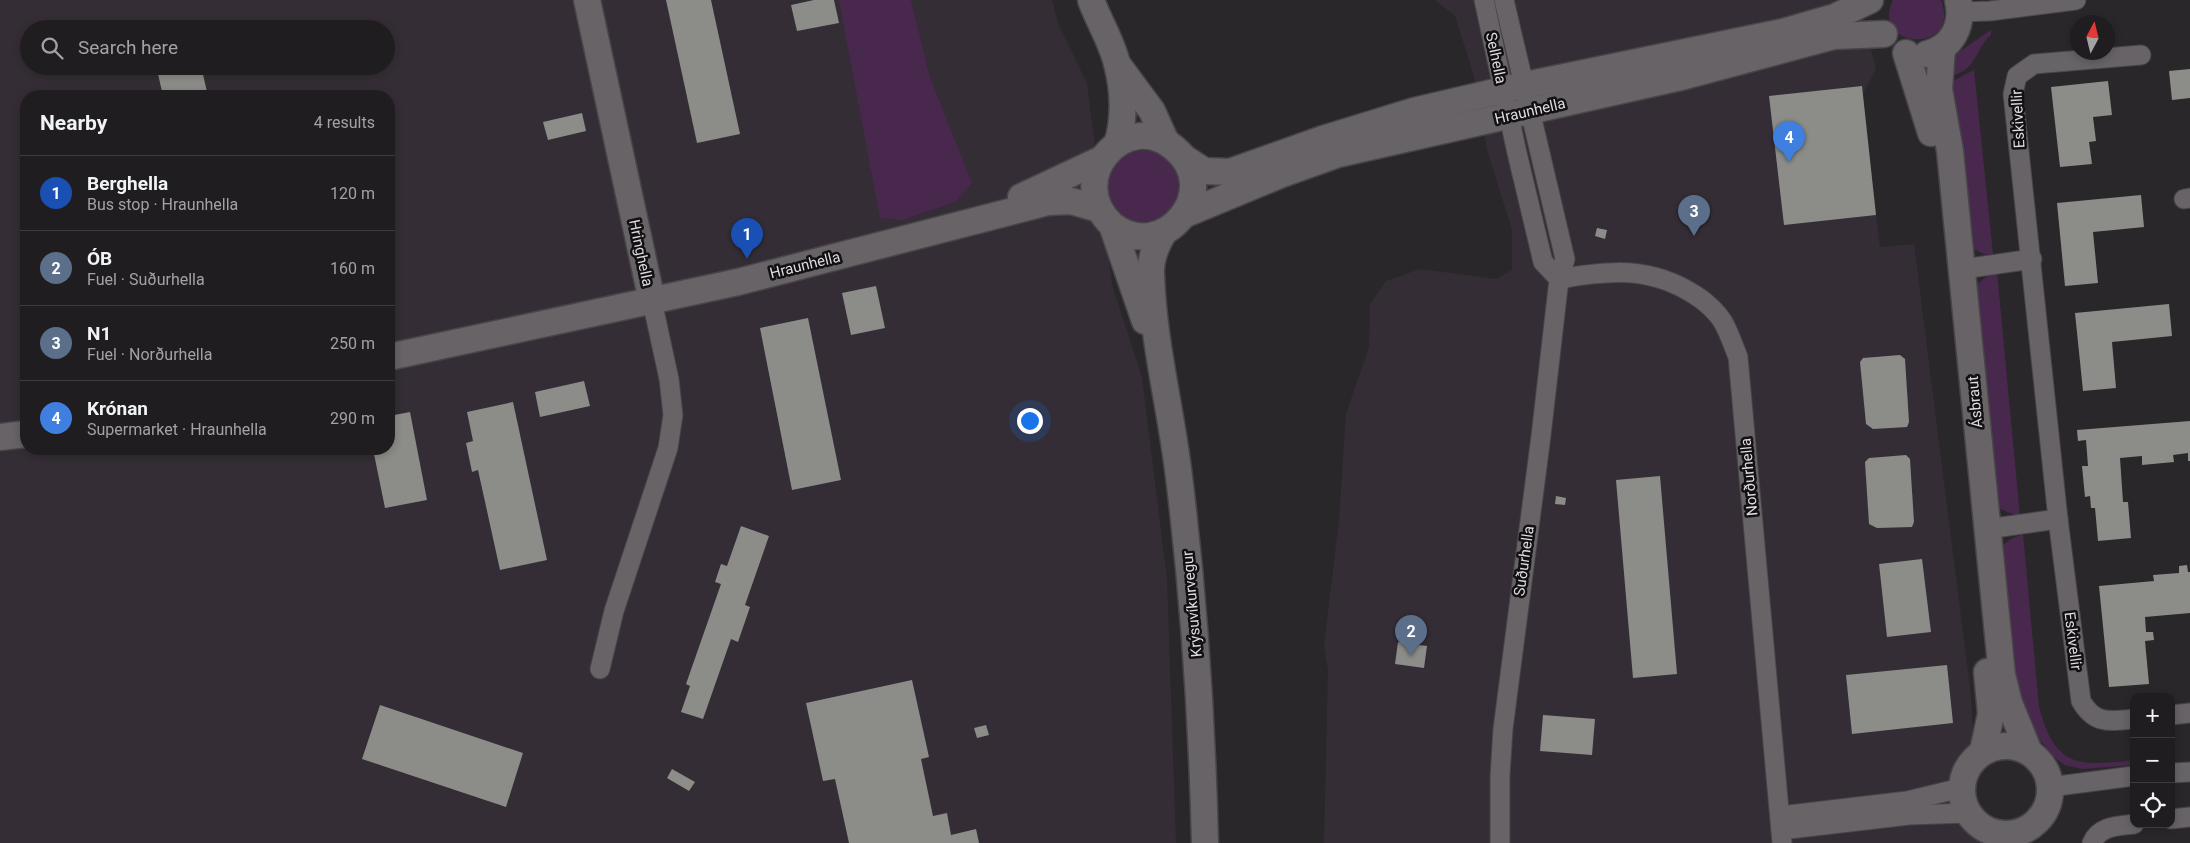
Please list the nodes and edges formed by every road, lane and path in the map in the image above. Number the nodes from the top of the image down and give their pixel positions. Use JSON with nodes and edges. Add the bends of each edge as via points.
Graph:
{"nodes":[{"id":1,"x":587,"y":0,"type":"edge"},
{"id":2,"x":1091,"y":0,"type":"edge"},
{"id":3,"x":1484,"y":0,"type":"edge"},
{"id":4,"x":1504,"y":0,"type":"edge"},
{"id":5,"x":1870,"y":0,"type":"edge"},
{"id":6,"x":1881,"y":0,"type":"edge"},
{"id":7,"x":2076,"y":0,"type":"edge"},
{"id":8,"x":1959,"y":6,"type":"edge"},
{"id":9,"x":1884,"y":34,"type":"junction"},
{"id":10,"x":1942,"y":48,"type":"junction"},
{"id":11,"x":1906,"y":53,"type":"junction"},
{"id":12,"x":2140,"y":55,"type":"dead end"},
{"id":13,"x":1118,"y":64,"type":"junction"},
{"id":14,"x":1514,"y":87,"type":"junction"},
{"id":15,"x":1520,"y":114,"type":"junction"},
{"id":16,"x":1175,"y":150,"type":"junction"},
{"id":17,"x":1109,"y":152,"type":"junction"},
{"id":18,"x":1184,"y":215,"type":"junction"},
{"id":19,"x":1105,"y":217,"type":"junction"},
{"id":20,"x":958,"y":225,"type":"junction"},
{"id":21,"x":1164,"y":232,"type":"junction"},
{"id":22,"x":2032,"y":259,"type":"junction"},
{"id":23,"x":1963,"y":269,"type":"junction"},
{"id":24,"x":1558,"y":279,"type":"junction"},
{"id":25,"x":652,"y":301,"type":"junction"},
{"id":26,"x":395,"y":356,"type":"edge"},
{"id":27,"x":1162,"y":366,"type":"junction"},
{"id":28,"x":20,"y":435,"type":"edge"},
{"id":29,"x":0,"y":437,"type":"edge"},
{"id":30,"x":2058,"y":519,"type":"junction"},
{"id":31,"x":1988,"y":529,"type":"junction"},
{"id":32,"x":600,"y":669,"type":"dead end"},
{"id":33,"x":2190,"y":713,"type":"edge"},
{"id":34,"x":2175,"y":715,"type":"edge"},
{"id":35,"x":2130,"y":719,"type":"edge"},
{"id":36,"x":1983,"y":751,"type":"junction"},
{"id":37,"x":2029,"y":752,"type":"junction"},
{"id":38,"x":2190,"y":772,"type":"edge"},
{"id":39,"x":2175,"y":773,"type":"edge"},
{"id":40,"x":2130,"y":777,"type":"edge"},
{"id":41,"x":2050,"y":787,"type":"junction"},
{"id":42,"x":1961,"y":788,"type":"junction"},
{"id":43,"x":2190,"y":817,"type":"edge"},
{"id":44,"x":2175,"y":819,"type":"edge"},
{"id":45,"x":2130,"y":824,"type":"edge"},
{"id":46,"x":1980,"y":828,"type":"edge"},
{"id":47,"x":1781,"y":830,"type":"edge"},
{"id":48,"x":2019,"y":837,"type":"edge"},
{"id":49,"x":1206,"y":843,"type":"edge"},
{"id":50,"x":1500,"y":843,"type":"edge"},
{"id":51,"x":2092,"y":843,"type":"edge"}],
"edges":[{"from":1,"to":25,"type":"street","name":"Hringhella"},
{"from":2,"to":13,"type":"street"},
{"from":3,"to":14,"type":"street","name":"Selhella"},
{"from":4,"to":14,"type":"street","name":"Selhella"},
{"from":5,"to":14,"type":"street","name":"Hraunhella","via":[[1835,17],[1783,32]]},
{"from":6,"to":9,"type":"street","via":[[1879,16]]},
{"from":7,"to":8,"type":"street","via":[[1990,11]]},
{"from":8,"to":10,"type":"street","via":[[1958,26],[1952,39]]},
{"from":9,"to":11,"type":"street"},
{"from":9,"to":15,"type":"street","name":"Hraunhella","via":[[1834,36],[1685,76]]},
{"from":10,"to":11,"type":"street","via":[[1925,55]]},
{"from":10,"to":23,"type":"street","name":"Ásbraut","via":[[1939,89],[1950,151]]},
{"from":11,"to":36,"type":"street","name":"Ásbraut","via":[[1923,100],[1934,147],[1971,540],[1990,693],[1991,714]]},
{"from":12,"to":22,"type":"street","name":"Eskivellir","via":[[2034,64],[2017,76],[2013,94]]},
{"from":13,"to":16,"type":"street"},
{"from":13,"to":17,"type":"street","via":[[1122,125]]},
{"from":14,"to":15,"type":"street","name":"Selhella"},
{"from":14,"to":16,"type":"street","name":"Hraunhella","via":[[1405,114],[1230,172],[1204,171]]},
{"from":15,"to":18,"type":"street","name":"Hraunhella","via":[[1338,154]]},
{"from":15,"to":24,"type":"street","via":[[1543,262]]},
{"from":16,"to":17,"type":"street","via":[[1141,137]]},
{"from":16,"to":18,"type":"street","via":[[1192,175],[1191,200]]},
{"from":17,"to":19,"type":"street","via":[[1097,167],[1094,184]]},
{"from":17,"to":20,"type":"street","name":"Hraunhella"},
{"from":18,"to":21,"type":"street"},
{"from":19,"to":20,"type":"street","name":"Hraunhella","via":[[1060,200]]},
{"from":19,"to":21,"type":"street","via":[[1117,229],[1136,236]]},
{"from":19,"to":27,"type":"street","name":"Krýsuvíkurvegur"},
{"from":20,"to":25,"type":"street","name":"Hraunhella"},
{"from":21,"to":27,"type":"street","name":"Krýsuvíkurvegur","via":[[1152,256],[1150,272]]},
{"from":22,"to":23,"type":"street"},
{"from":22,"to":30,"type":"street","name":"Eskivellir"},
{"from":23,"to":31,"type":"street","name":"Ásbraut"},
{"from":24,"to":47,"type":"street","name":"Norðurhella","via":[[1598,272],[1639,273],[1677,284],[1702,299],[1722,320],[1738,357]]},
{"from":24,"to":50,"type":"street","name":"Suðurhella","via":[[1503,729]]},
{"from":25,"to":26,"type":"street","name":"Hringhella"},
{"from":25,"to":32,"type":"street","via":[[669,379],[673,415],[668,448],[614,611]]},
{"from":27,"to":49,"type":"street","name":"Krýsuvíkurvegur","via":[[1173,426],[1192,598]]},
{"from":28,"to":29,"type":"street"},
{"from":30,"to":31,"type":"street"},
{"from":30,"to":35,"type":"street","name":"Eskivellir","via":[[2081,701],[2096,718],[2107,722]]},
{"from":31,"to":37,"type":"street","name":"Ásbraut","via":[[2002,676]]},
{"from":33,"to":34,"type":"street"},
{"from":36,"to":37,"type":"street","via":[[2006,745]]},
{"from":36,"to":42,"type":"street","via":[[1964,773]]},
{"from":37,"to":41,"type":"street","via":[[2040,761]]},
{"from":38,"to":39,"type":"street"},
{"from":40,"to":41,"type":"street"},
{"from":41,"to":48,"type":"street","via":[[2049,802],[2043,814]]},
{"from":42,"to":46,"type":"street","via":[[1963,801]]},
{"from":42,"to":47,"type":"street"},
{"from":43,"to":44,"type":"street"},
{"from":45,"to":51,"type":"street","via":[[2112,826],[2096,835]]},
{"from":46,"to":47,"type":"street","via":[[1909,815]]},
{"from":46,"to":48,"type":"street"}]}
